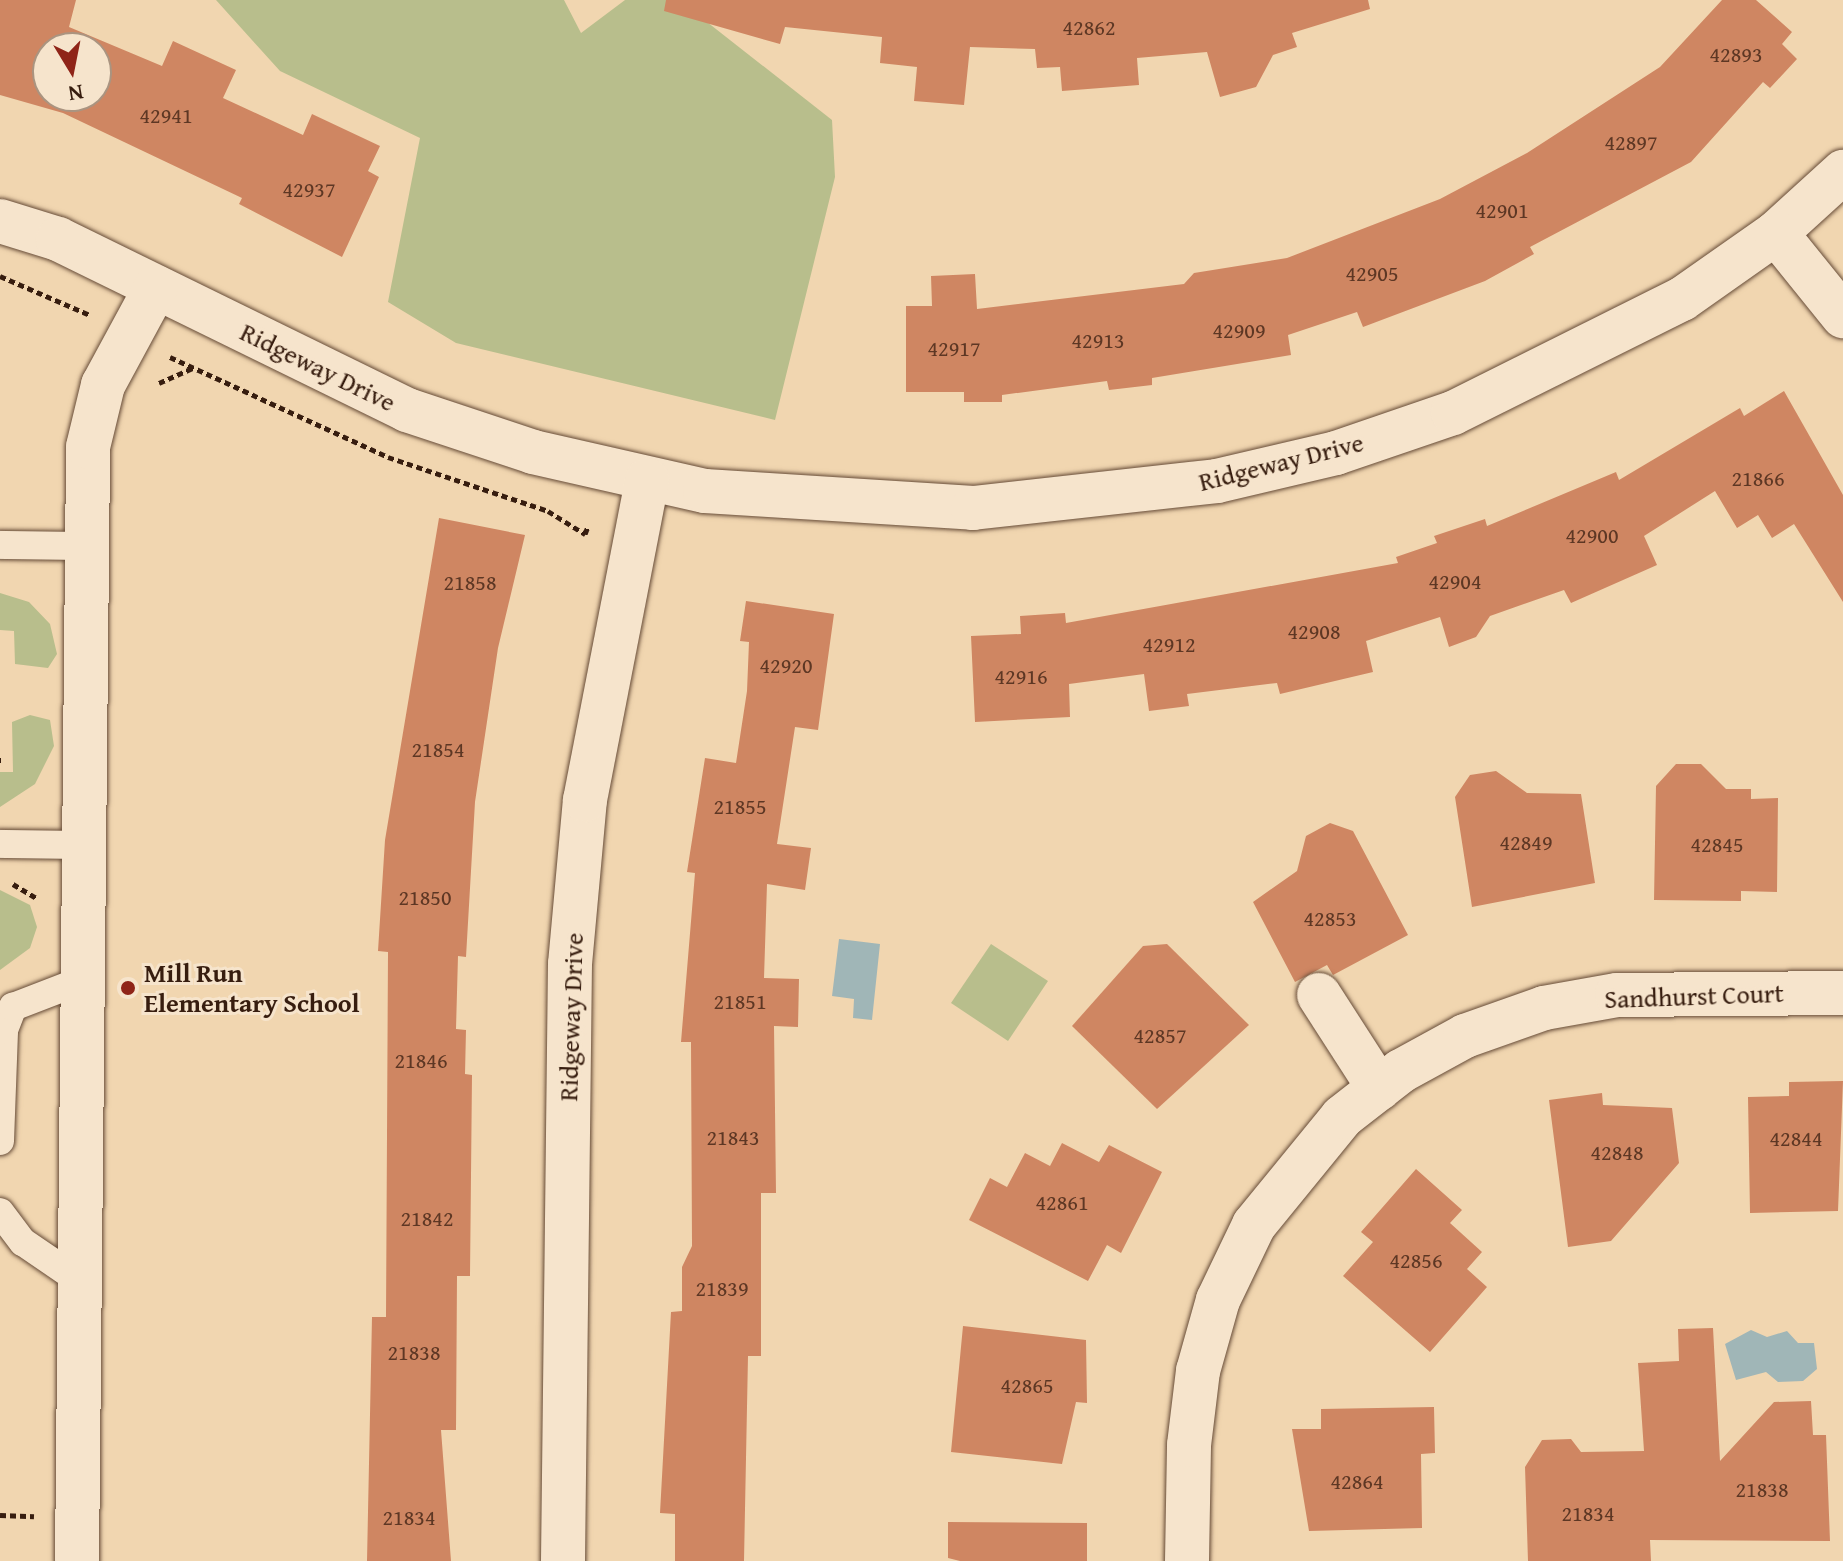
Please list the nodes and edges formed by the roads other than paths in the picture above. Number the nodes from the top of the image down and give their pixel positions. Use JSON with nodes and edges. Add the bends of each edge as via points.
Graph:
{"nodes":[{"id":1,"x":1843,"y":172,"type":"edge"},
{"id":2,"x":0,"y":221,"type":"edge"},
{"id":3,"x":1776,"y":233,"type":"junction"},
{"id":4,"x":156,"y":287,"type":"junction"},
{"id":5,"x":1843,"y":316,"type":"edge"},
{"id":6,"x":647,"y":480,"type":"junction"},
{"id":7,"x":0,"y":545,"type":"edge"},
{"id":8,"x":86,"y":546,"type":"junction"},
{"id":9,"x":0,"y":844,"type":"edge"},
{"id":10,"x":86,"y":845,"type":"junction"},
{"id":11,"x":83,"y":980,"type":"junction"},
{"id":12,"x":1843,"y":993,"type":"edge"},
{"id":13,"x":1319,"y":995,"type":"dead end"},
{"id":14,"x":1379,"y":1088,"type":"junction"},
{"id":15,"x":0,"y":1141,"type":"edge"},
{"id":16,"x":0,"y":1212,"type":"edge"},
{"id":17,"x":83,"y":1283,"type":"junction"},
{"id":18,"x":77,"y":1561,"type":"edge"},
{"id":19,"x":563,"y":1561,"type":"edge"},
{"id":20,"x":1187,"y":1561,"type":"edge"}],
"edges":[{"from":1,"to":3,"type":"street","name":"Ridgeway Drive"},
{"from":2,"to":4,"type":"street","name":"Ridgeway Drive","via":[[58,239]]},
{"from":3,"to":5,"type":"street"},
{"from":3,"to":6,"type":"street","name":"Ridgeway Drive","via":[[1682,299],[1565,363],[1336,453],[1217,481],[973,508],[829,504]]},
{"from":4,"to":6,"type":"street","name":"Ridgeway Drive","via":[[407,410]]},
{"from":4,"to":8,"type":"street","via":[[103,385],[88,447]]},
{"from":6,"to":19,"type":"street","name":"Ridgeway Drive","via":[[585,800],[570,964]]},
{"from":7,"to":8,"type":"lane"},
{"from":8,"to":10,"type":"street"},
{"from":9,"to":10,"type":"lane"},
{"from":10,"to":11,"type":"street"},
{"from":11,"to":15,"type":"lane","via":[[13,1007],[4,1030]]},
{"from":11,"to":17,"type":"street"},
{"from":12,"to":14,"type":"street","name":"Sandhurst Court","via":[[1617,995],[1544,1008],[1465,1036]]},
{"from":13,"to":14,"type":"street"},
{"from":14,"to":20,"type":"street","name":"Sandhurst Court","via":[[1292,1171],[1254,1225],[1218,1300],[1194,1401]]},
{"from":16,"to":17,"type":"lane","via":[[23,1242]]},
{"from":17,"to":18,"type":"street"}]}
